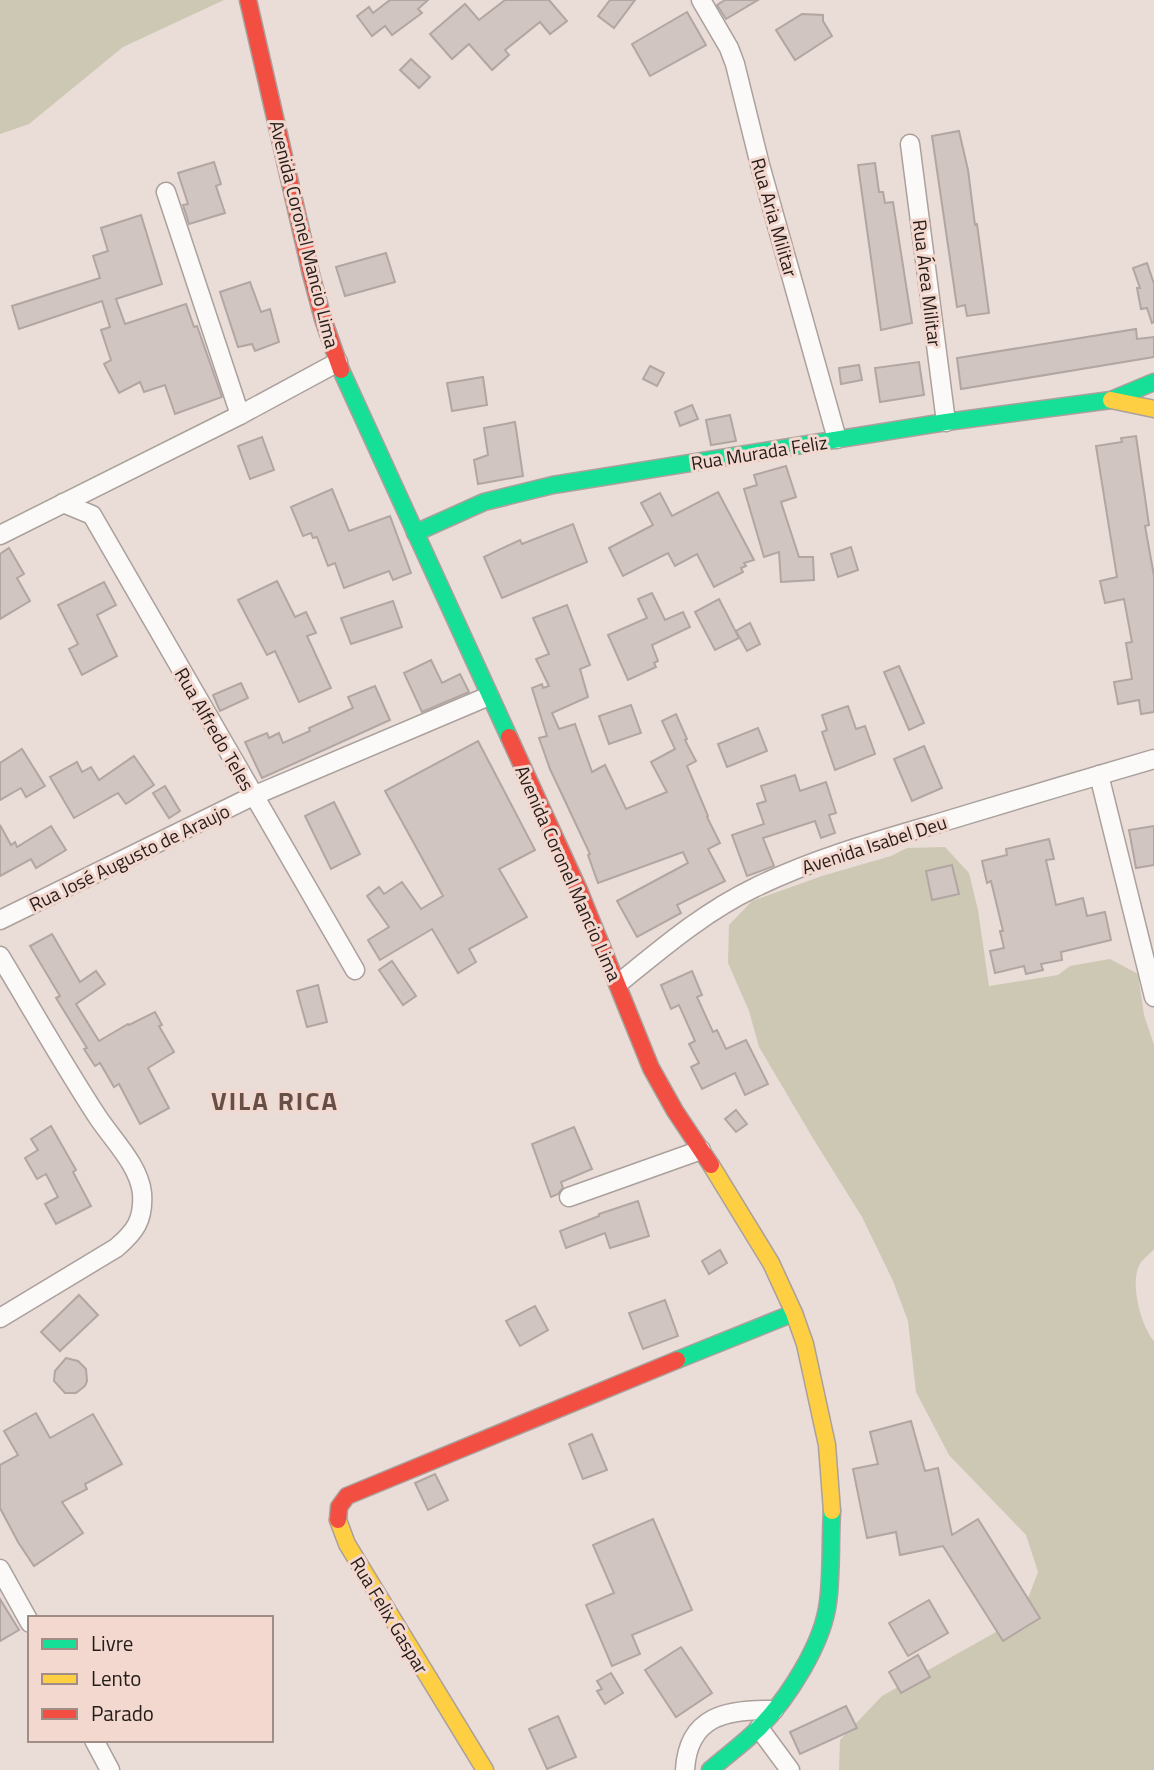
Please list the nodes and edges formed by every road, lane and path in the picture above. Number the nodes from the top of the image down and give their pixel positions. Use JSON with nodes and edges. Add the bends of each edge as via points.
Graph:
{"nodes":[{"id":1,"x":248,"y":0,"type":"edge"},
{"id":2,"x":701,"y":0,"type":"edge"},
{"id":3,"x":911,"y":144,"type":"dead end"},
{"id":4,"x":166,"y":192,"type":"dead end"},
{"id":5,"x":338,"y":362,"type":"junction"},
{"id":6,"x":1154,"y":382,"type":"edge"},
{"id":7,"x":1111,"y":400,"type":"junction"},
{"id":8,"x":1154,"y":409,"type":"edge"},
{"id":9,"x":240,"y":415,"type":"junction"},
{"id":10,"x":946,"y":422,"type":"junction"},
{"id":11,"x":837,"y":439,"type":"junction"},
{"id":12,"x":63,"y":503,"type":"junction"},
{"id":13,"x":415,"y":533,"type":"junction"},
{"id":14,"x":0,"y":535,"type":"edge"},
{"id":15,"x":489,"y":696,"type":"junction"},
{"id":16,"x":1154,"y":759,"type":"edge"},
{"id":17,"x":1099,"y":775,"type":"junction"},
{"id":18,"x":253,"y":796,"type":"junction"},
{"id":19,"x":0,"y":920,"type":"edge"},
{"id":20,"x":0,"y":956,"type":"edge"},
{"id":21,"x":355,"y":970,"type":"dead end"},
{"id":22,"x":619,"y":983,"type":"junction"},
{"id":23,"x":1154,"y":997,"type":"edge"},
{"id":24,"x":701,"y":1150,"type":"junction"},
{"id":25,"x":569,"y":1197,"type":"dead end"},
{"id":26,"x":794,"y":1313,"type":"junction"},
{"id":27,"x":0,"y":1318,"type":"edge"},
{"id":28,"x":0,"y":1569,"type":"edge"},
{"id":29,"x":28,"y":1619,"type":"edge"},
{"id":30,"x":774,"y":1710,"type":"junction"},
{"id":31,"x":759,"y":1728,"type":"junction"},
{"id":32,"x":95,"y":1742,"type":"edge"},
{"id":33,"x":110,"y":1770,"type":"edge"},
{"id":34,"x":485,"y":1770,"type":"edge"},
{"id":35,"x":685,"y":1770,"type":"edge"},
{"id":36,"x":710,"y":1770,"type":"edge"},
{"id":37,"x":790,"y":1770,"type":"edge"}],
"edges":[{"from":1,"to":5,"type":"street","name":"Avenida Coronel Mancio Lima","via":[[311,274]]},
{"from":2,"to":11,"type":"street","name":"Rua Aria Militar","via":[[735,64]]},
{"from":3,"to":10,"type":"street","name":"Rua Área Militar"},
{"from":4,"to":9,"type":"street"},
{"from":5,"to":9,"type":"street"},
{"from":5,"to":13,"type":"street","name":"Avenida Coronel Mancio Lima"},
{"from":6,"to":7,"type":"street","name":"Rua Murada Feliz"},
{"from":7,"to":8,"type":"street","name":"Rua Murada Feliz"},
{"from":7,"to":10,"type":"street","name":"Rua Murada Feliz"},
{"from":9,"to":12,"type":"street"},
{"from":10,"to":11,"type":"street","name":"Rua Murada Feliz"},
{"from":11,"to":13,"type":"street","name":"Rua Murada Feliz","via":[[515,493],[460,511]]},
{"from":12,"to":14,"type":"street"},
{"from":12,"to":18,"type":"street","name":"Rua Alfredo Teles","via":[[92,515]]},
{"from":13,"to":15,"type":"street","name":"Avenida Coronel Mancio Lima"},
{"from":15,"to":18,"type":"street","name":"Rua José Augusto de Araujo"},
{"from":15,"to":22,"type":"street","name":"Avenida Coronel Mancio Lima"},
{"from":16,"to":17,"type":"street","name":"Avenida Isabel Deu"},
{"from":17,"to":22,"type":"street","name":"Avenida Isabel Deu","via":[[782,875],[699,921]]},
{"from":17,"to":23,"type":"street"},
{"from":18,"to":19,"type":"street","name":"Rua José Augusto de Araujo"},
{"from":18,"to":21,"type":"street","name":"Rua Alfredo Teles"},
{"from":20,"to":27,"type":"street","via":[[139,1179],[142,1205],[132,1234],[116,1248]]},
{"from":22,"to":24,"type":"street","name":"Avenida Coronel Mancio Lima","via":[[651,1068]]},
{"from":24,"to":25,"type":"street"},
{"from":24,"to":26,"type":"street","name":"Avenida Coronel Mancio Lima","via":[[771,1263]]},
{"from":26,"to":30,"type":"street","name":"Avenida Coronel Mancio Lima","via":[[827,1445],[832,1500],[828,1603],[811,1652]]},
{"from":26,"to":34,"type":"street","name":"Rua Felix Gaspar","via":[[341,1500],[337,1518],[341,1531]]},
{"from":28,"to":29,"type":"street"},
{"from":30,"to":31,"type":"street","name":"Avenida Coronel Mancio Lima"},
{"from":30,"to":35,"type":"street","via":[[714,1717],[699,1728]]},
{"from":31,"to":36,"type":"street","name":"Avenida Coronel Mancio Lima"},
{"from":31,"to":37,"type":"street"},
{"from":32,"to":33,"type":"street"}]}
